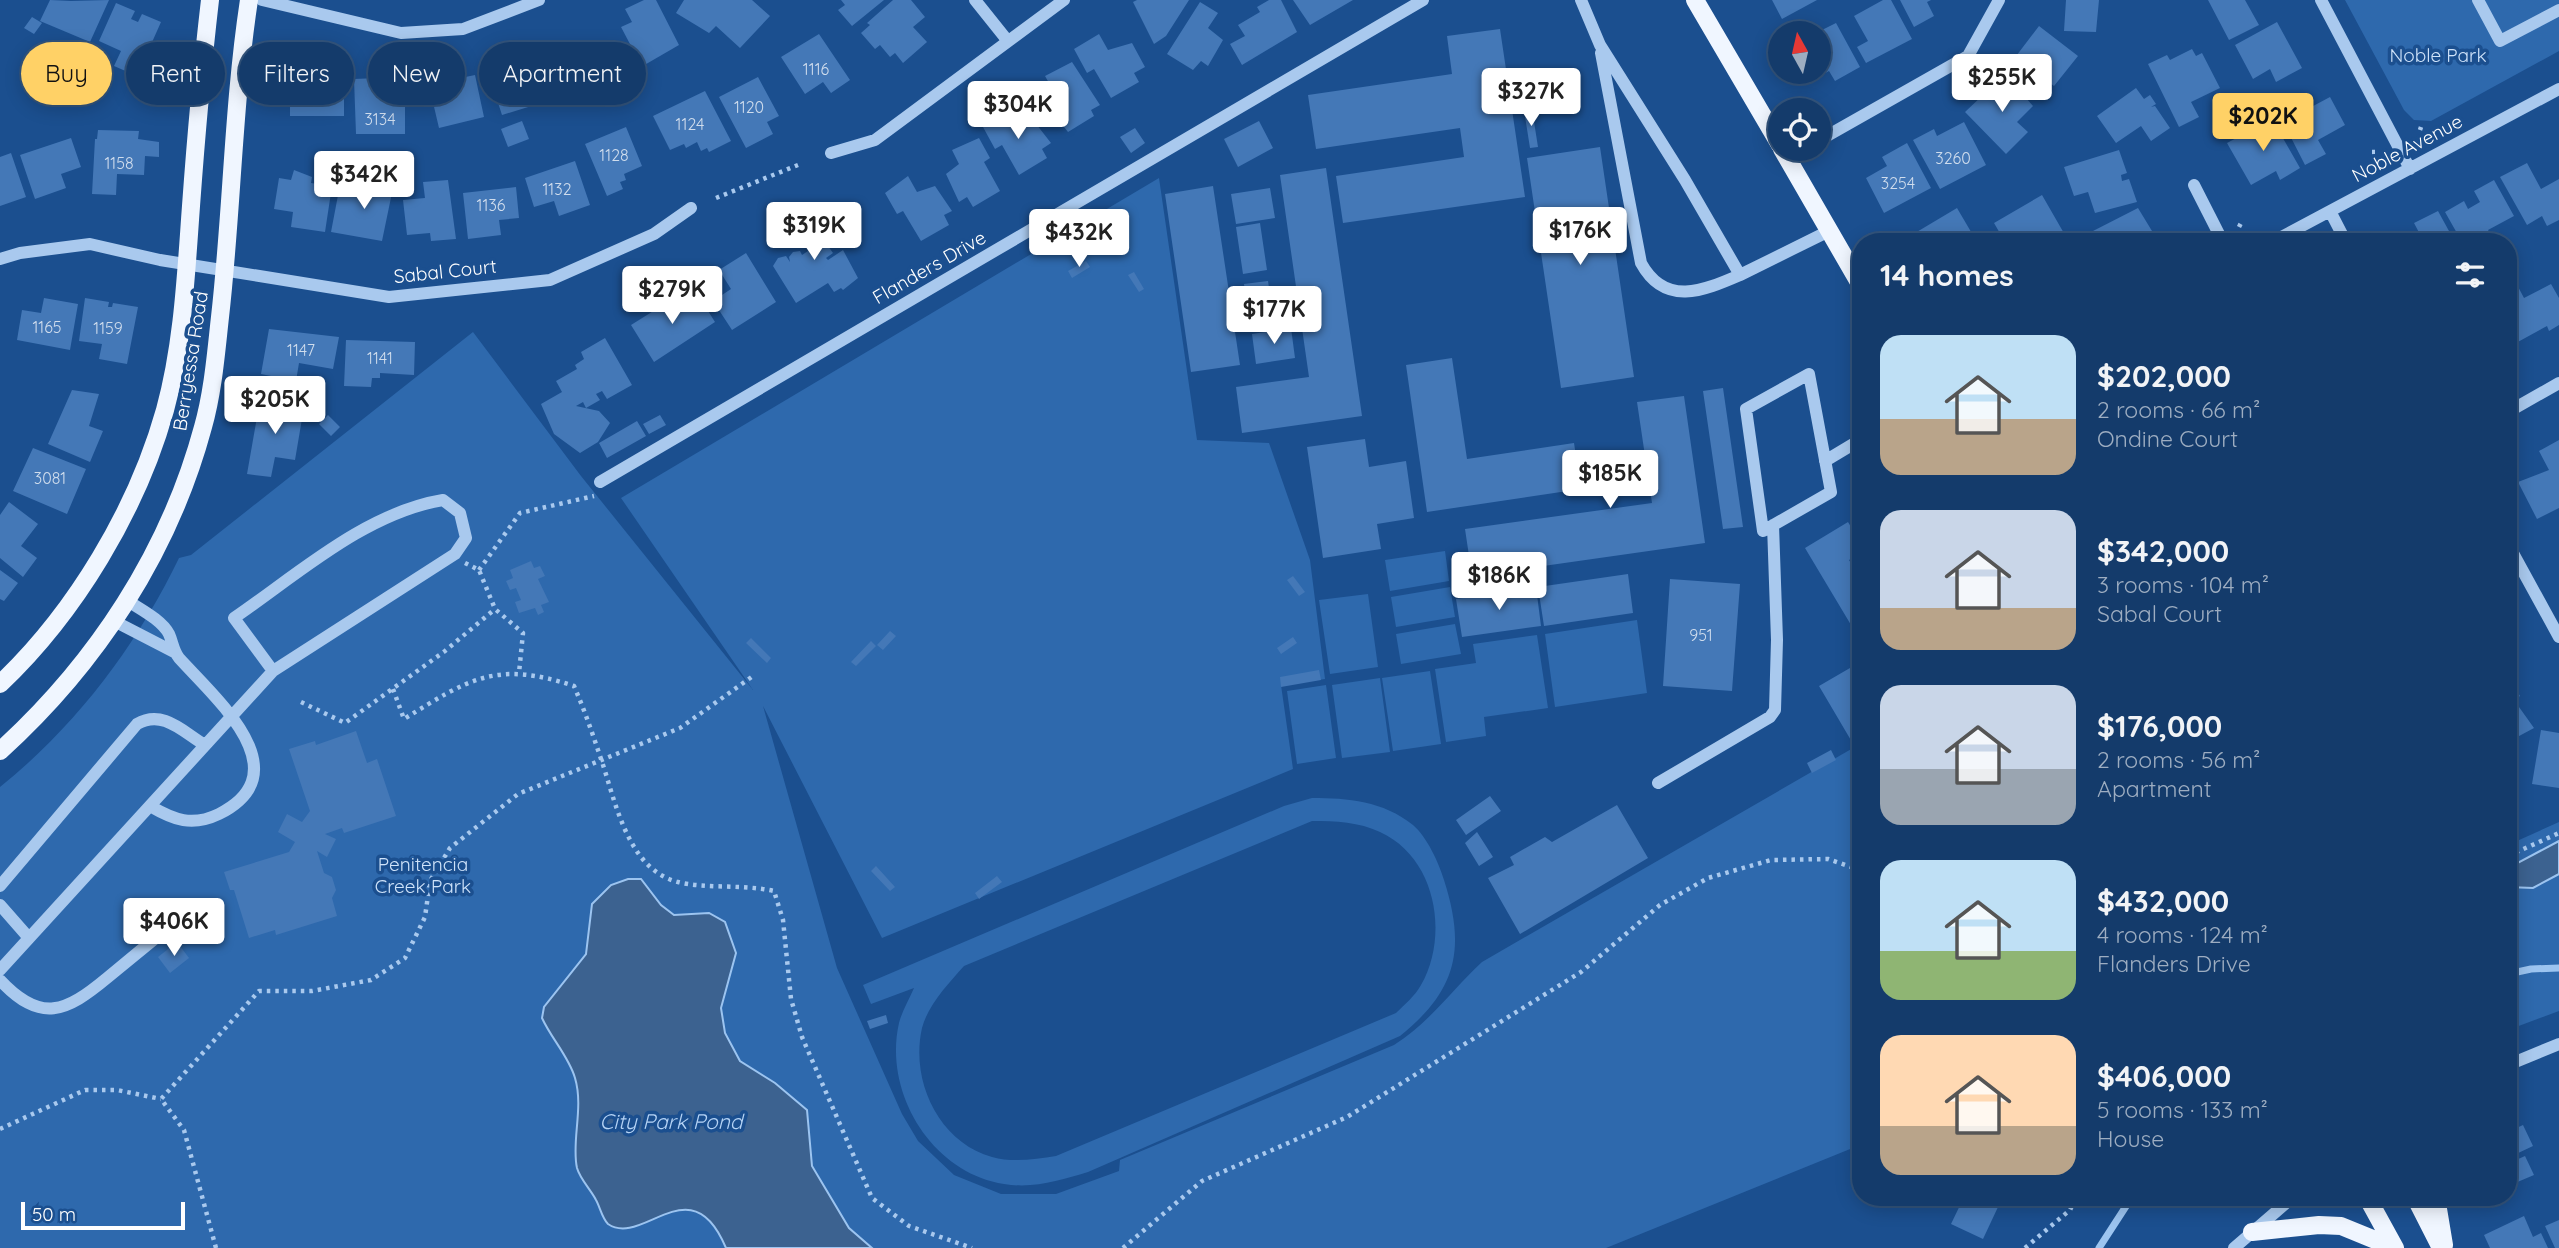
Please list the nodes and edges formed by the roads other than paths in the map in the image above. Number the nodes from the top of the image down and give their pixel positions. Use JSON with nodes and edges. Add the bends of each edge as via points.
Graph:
{"nodes":[{"id":1,"x":210,"y":0,"type":"edge"},
{"id":2,"x":248,"y":0,"type":"edge"},
{"id":3,"x":262,"y":0,"type":"edge"},
{"id":4,"x":539,"y":0,"type":"edge"},
{"id":5,"x":975,"y":0,"type":"edge"},
{"id":6,"x":1064,"y":0,"type":"edge"},
{"id":7,"x":1423,"y":0,"type":"edge"},
{"id":8,"x":1581,"y":0,"type":"edge"},
{"id":9,"x":1695,"y":0,"type":"edge"},
{"id":10,"x":1998,"y":0,"type":"edge"},
{"id":11,"x":2321,"y":0,"type":"edge"},
{"id":12,"x":2478,"y":0,"type":"edge"},
{"id":13,"x":2559,"y":10,"type":"edge"},
{"id":14,"x":1007,"y":40,"type":"junction"},
{"id":15,"x":1600,"y":45,"type":"junction"},
{"id":16,"x":2559,"y":89,"type":"edge"},
{"id":17,"x":1768,"y":125,"type":"edge"},
{"id":18,"x":1831,"y":134,"type":"edge"},
{"id":19,"x":831,"y":153,"type":"dead end"},
{"id":20,"x":1789,"y":161,"type":"edge"},
{"id":21,"x":2410,"y":169,"type":"junction"},
{"id":22,"x":2194,"y":185,"type":"dead end"},
{"id":23,"x":691,"y":208,"type":"dead end"},
{"id":24,"x":2330,"y":211,"type":"junction"},
{"id":25,"x":1829,"y":230,"type":"junction"},
{"id":26,"x":2218,"y":233,"type":"edge"},
{"id":27,"x":2289,"y":233,"type":"edge"},
{"id":28,"x":2341,"y":233,"type":"edge"},
{"id":29,"x":0,"y":259,"type":"edge"},
{"id":30,"x":187,"y":263,"type":"junction"},
{"id":31,"x":225,"y":270,"type":"junction"},
{"id":32,"x":1852,"y":270,"type":"edge"},
{"id":33,"x":1740,"y":275,"type":"junction"},
{"id":34,"x":2559,"y":383,"type":"edge"},
{"id":35,"x":2517,"y":407,"type":"edge"},
{"id":36,"x":1852,"y":445,"type":"edge"},
{"id":37,"x":1825,"y":461,"type":"junction"},
{"id":38,"x":600,"y":482,"type":"dead end"},
{"id":39,"x":1773,"y":525,"type":"junction"},
{"id":40,"x":2517,"y":560,"type":"edge"},
{"id":41,"x":128,"y":601,"type":"junction"},
{"id":42,"x":114,"y":621,"type":"junction"},
{"id":43,"x":2559,"y":637,"type":"edge"},
{"id":44,"x":174,"y":652,"type":"junction"},
{"id":45,"x":274,"y":671,"type":"junction"},
{"id":46,"x":0,"y":684,"type":"edge"},
{"id":47,"x":232,"y":716,"type":"junction"},
{"id":48,"x":205,"y":745,"type":"junction"},
{"id":49,"x":0,"y":751,"type":"edge"},
{"id":50,"x":1658,"y":783,"type":"dead end"},
{"id":51,"x":150,"y":806,"type":"junction"},
{"id":52,"x":0,"y":886,"type":"edge"},
{"id":53,"x":0,"y":905,"type":"edge"},
{"id":54,"x":158,"y":936,"type":"dead end"},
{"id":55,"x":29,"y":938,"type":"junction"},
{"id":56,"x":0,"y":970,"type":"edge"},
{"id":57,"x":0,"y":980,"type":"edge"},
{"id":58,"x":2559,"y":1044,"type":"edge"},
{"id":59,"x":2517,"y":1061,"type":"edge"},
{"id":60,"x":2282,"y":1206,"type":"edge"},
{"id":61,"x":2372,"y":1206,"type":"edge"},
{"id":62,"x":2420,"y":1206,"type":"edge"},
{"id":63,"x":2438,"y":1206,"type":"edge"},
{"id":64,"x":2252,"y":1231,"type":"junction"},
{"id":65,"x":2234,"y":1248,"type":"edge"},
{"id":66,"x":2395,"y":1248,"type":"edge"},
{"id":67,"x":2443,"y":1248,"type":"edge"}],
"edges":[{"from":1,"to":30,"type":"main road","name":"Berryessa Road"},
{"from":2,"to":31,"type":"main road","name":"Berryessa Road"},
{"from":3,"to":4,"type":"street","via":[[401,33],[463,29]]},
{"from":5,"to":14,"type":"street"},
{"from":6,"to":14,"type":"street"},
{"from":7,"to":38,"type":"street","name":"Flanders Drive"},
{"from":8,"to":15,"type":"street"},
{"from":9,"to":17,"type":"main road"},
{"from":10,"to":18,"type":"street","via":[[1968,56]]},
{"from":11,"to":21,"type":"street"},
{"from":12,"to":13,"type":"street","via":[[2500,41]]},
{"from":14,"to":19,"type":"street","via":[[875,140]]},
{"from":15,"to":33,"type":"street"},
{"from":15,"to":33,"type":"street","via":[[1647,272],[1660,286],[1684,293],[1708,289]]},
{"from":16,"to":21,"type":"street","name":"Noble Avenue"},
{"from":20,"to":25,"type":"main road"},
{"from":21,"to":24,"type":"street","name":"Noble Avenue"},
{"from":22,"to":26,"type":"street"},
{"from":23,"to":31,"type":"street","name":"Sabal Court","via":[[654,234],[550,280],[389,297]]},
{"from":24,"to":27,"type":"street","name":"Noble Avenue"},
{"from":24,"to":28,"type":"street"},
{"from":25,"to":32,"type":"main road"},
{"from":25,"to":33,"type":"street"},
{"from":29,"to":30,"type":"street","name":"Sabal Court","via":[[90,244]]},
{"from":30,"to":31,"type":"street","name":"Sabal Court"},
{"from":30,"to":46,"type":"main road","name":"Berryessa Road","via":[[177,351],[164,412],[124,515],[86,581],[31,653]]},
{"from":31,"to":41,"type":"main road","name":"Berryessa Road","via":[[203,427],[163,537]]},
{"from":34,"to":35,"type":"street"},
{"from":36,"to":37,"type":"street"},
{"from":37,"to":39,"type":"street","via":[[1831,492]]},
{"from":37,"to":39,"type":"street","via":[[1808,374],[1746,409],[1763,531]]},
{"from":39,"to":50,"type":"street","via":[[1775,710]]},
{"from":40,"to":43,"type":"street"},
{"from":41,"to":42,"type":"main road","name":"Berryessa Road"},
{"from":41,"to":44,"type":"street","via":[[168,632]]},
{"from":42,"to":44,"type":"street"},
{"from":42,"to":49,"type":"main road","name":"Berryessa Road","via":[[33,721]]},
{"from":44,"to":47,"type":"street"},
{"from":45,"to":45,"type":"street","via":[[455,554],[466,538],[460,513],[443,500],[415,504],[356,534],[234,618]]},
{"from":45,"to":47,"type":"street"},
{"from":47,"to":48,"type":"street"},
{"from":47,"to":51,"type":"street","via":[[254,761],[254,779],[240,802],[216,816],[191,822],[176,821]]},
{"from":48,"to":51,"type":"street"},
{"from":48,"to":52,"type":"street","via":[[161,717],[137,724]]},
{"from":51,"to":55,"type":"street"},
{"from":53,"to":55,"type":"street"},
{"from":54,"to":57,"type":"street","via":[[78,1002],[58,1009],[36,1006],[13,994]]},
{"from":55,"to":56,"type":"street"},
{"from":58,"to":59,"type":"street"},
{"from":60,"to":64,"type":"street"},
{"from":61,"to":66,"type":"main road"},
{"from":62,"to":67,"type":"main road"},
{"from":63,"to":67,"type":"main road"},
{"from":64,"to":65,"type":"street"},
{"from":64,"to":66,"type":"main road","via":[[2342,1226]]}]}
